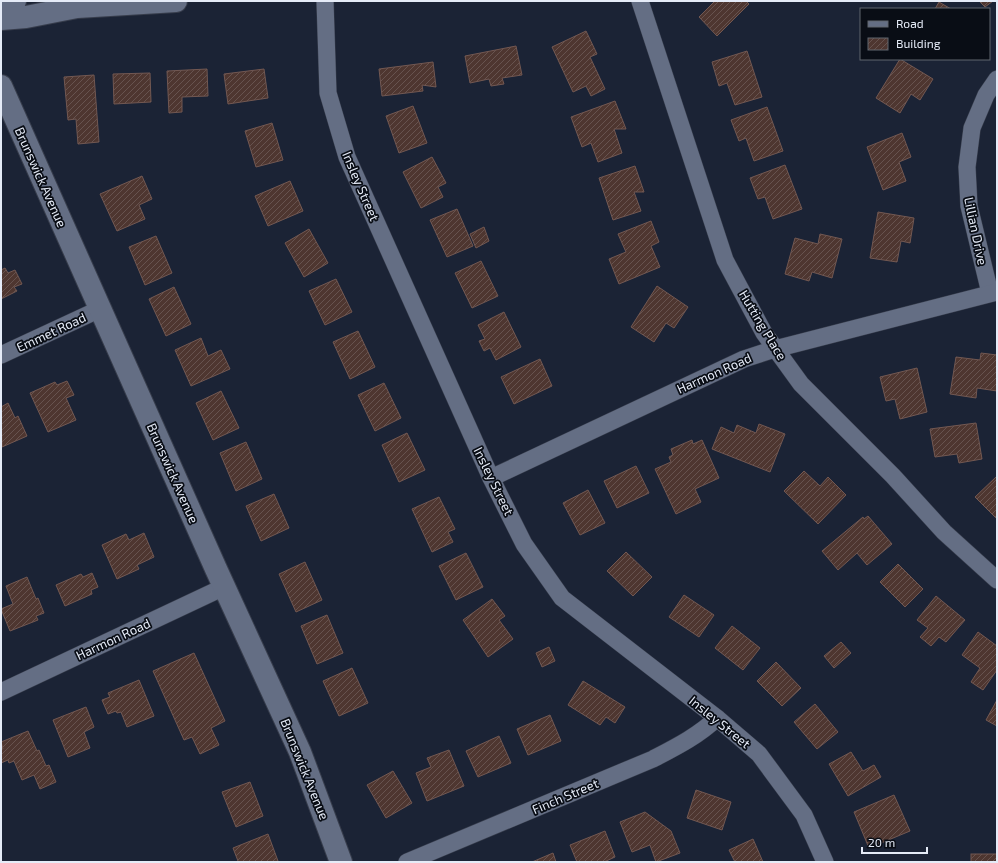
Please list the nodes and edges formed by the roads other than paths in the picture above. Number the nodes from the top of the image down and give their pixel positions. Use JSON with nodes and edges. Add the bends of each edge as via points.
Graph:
{"nodes":[{"id":1,"x":15,"y":1,"type":"edge"},
{"id":2,"x":49,"y":1,"type":"edge"},
{"id":3,"x":176,"y":1,"type":"edge"},
{"id":4,"x":325,"y":1,"type":"edge"},
{"id":5,"x":640,"y":1,"type":"edge"},
{"id":6,"x":1,"y":6,"type":"edge"},
{"id":7,"x":77,"y":7,"type":"junction"},
{"id":8,"x":1,"y":19,"type":"edge"},
{"id":9,"x":997,"y":79,"type":"edge"},
{"id":10,"x":1,"y":86,"type":"edge"},
{"id":11,"x":993,"y":292,"type":"edge"},
{"id":12,"x":100,"y":309,"type":"junction"},
{"id":13,"x":775,"y":349,"type":"junction"},
{"id":14,"x":1,"y":355,"type":"edge"},
{"id":15,"x":491,"y":478,"type":"junction"},
{"id":16,"x":997,"y":580,"type":"edge"},
{"id":17,"x":224,"y":587,"type":"junction"},
{"id":18,"x":1,"y":692,"type":"edge"},
{"id":19,"x":717,"y":718,"type":"junction"},
{"id":20,"x":340,"y":862,"type":"edge"},
{"id":21,"x":407,"y":862,"type":"edge"},
{"id":22,"x":825,"y":862,"type":"edge"}],
"edges":[{"from":1,"to":6,"type":"street"},
{"from":2,"to":7,"type":"street"},
{"from":3,"to":7,"type":"street"},
{"from":4,"to":15,"type":"street","name":"Insley Street","via":[[328,93],[347,157]]},
{"from":5,"to":13,"type":"street","name":"Hutting Place","via":[[725,260]]},
{"from":7,"to":8,"type":"street"},
{"from":9,"to":11,"type":"street","name":"Lillian Drive","via":[[986,94],[972,128],[966,167],[969,206]]},
{"from":10,"to":12,"type":"street","name":"Brunswick Avenue"},
{"from":11,"to":13,"type":"street","name":"Harmon Road"},
{"from":12,"to":14,"type":"street","name":"Emmet Road"},
{"from":12,"to":17,"type":"street","name":"Brunswick Avenue"},
{"from":13,"to":15,"type":"street","name":"Harmon Road","via":[[744,359]]},
{"from":13,"to":16,"type":"street","name":"Hutting Place","via":[[801,384],[893,476],[944,532]]},
{"from":15,"to":19,"type":"street","name":"Insley Street","via":[[524,544],[562,598]]},
{"from":17,"to":18,"type":"street","name":"Harmon Road"},
{"from":17,"to":20,"type":"street","name":"Brunswick Avenue","via":[[300,752]]},
{"from":19,"to":21,"type":"street","name":"Finch Street","via":[[682,744],[653,759]]},
{"from":19,"to":22,"type":"street","name":"Insley Street","via":[[759,754],[804,815]]}]}
